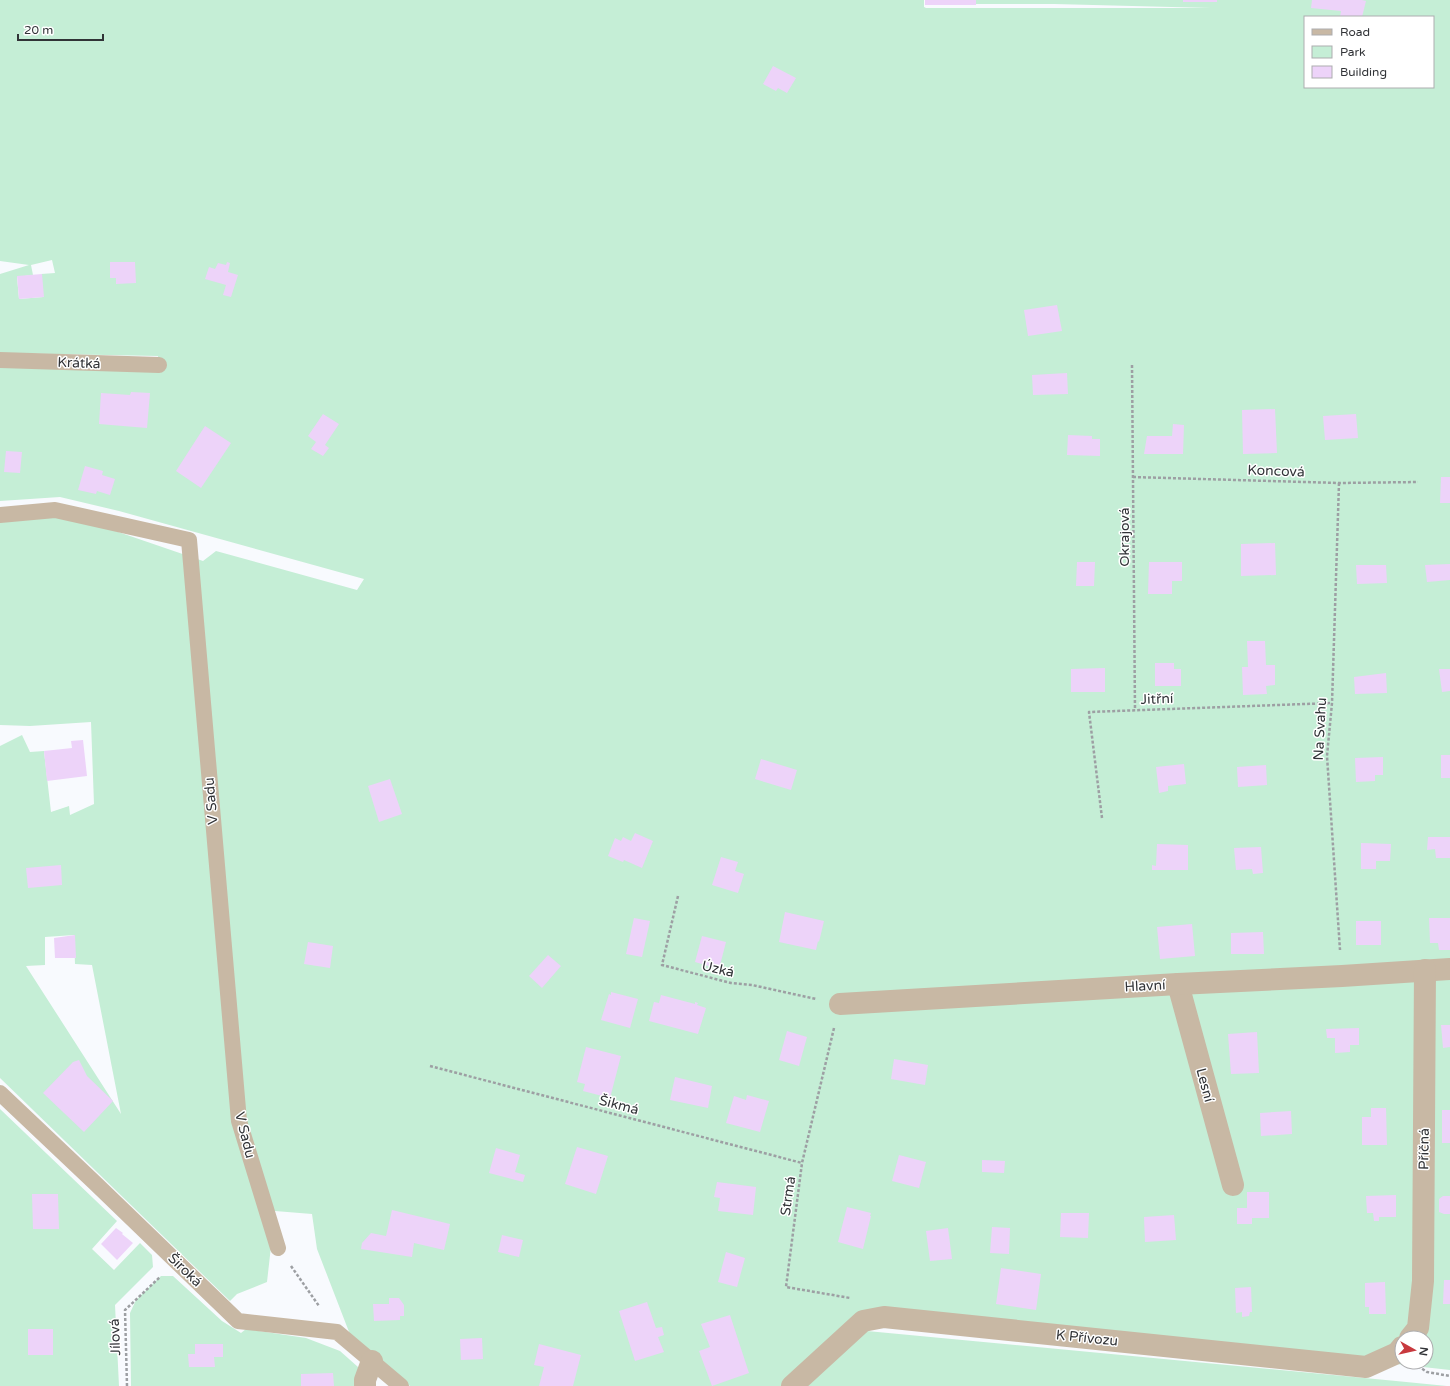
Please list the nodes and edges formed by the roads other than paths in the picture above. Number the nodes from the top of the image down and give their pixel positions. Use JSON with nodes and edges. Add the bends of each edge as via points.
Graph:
{"nodes":[{"id":1,"x":0,"y":360,"type":"edge"},
{"id":2,"x":159,"y":365,"type":"dead end"},
{"id":3,"x":0,"y":515,"type":"edge"},
{"id":4,"x":1450,"y":969,"type":"edge"},
{"id":5,"x":1426,"y":970,"type":"junction"},
{"id":6,"x":1178,"y":984,"type":"junction"},
{"id":7,"x":840,"y":1004,"type":"road end"},
{"id":8,"x":0,"y":1093,"type":"edge"},
{"id":9,"x":1233,"y":1185,"type":"dead end"},
{"id":10,"x":278,"y":1248,"type":"road end"},
{"id":11,"x":1415,"y":1330,"type":"edge"},
{"id":12,"x":1394,"y":1355,"type":"edge"},
{"id":13,"x":372,"y":1361,"type":"junction"},
{"id":14,"x":365,"y":1386,"type":"edge"},
{"id":15,"x":401,"y":1386,"type":"edge"},
{"id":16,"x":792,"y":1386,"type":"edge"}],
"edges":[{"from":1,"to":2,"type":"lane","name":"Krátká"},
{"from":3,"to":10,"type":"lane","name":"V Sadu","via":[[54,510],[189,540],[239,1121]]},
{"from":4,"to":5,"type":"street","name":"Hlavní"},
{"from":5,"to":6,"type":"street","name":"Hlavní"},
{"from":5,"to":11,"type":"street","name":"Příčná","via":[[1423,1281]]},
{"from":6,"to":7,"type":"street","name":"Hlavní"},
{"from":6,"to":9,"type":"street","name":"Lesní"},
{"from":8,"to":13,"type":"lane","name":"Široká","via":[[238,1321],[337,1332]]},
{"from":12,"to":16,"type":"street","name":"K Přívozu","via":[[1366,1367],[884,1317],[863,1321]]},
{"from":13,"to":14,"type":"street"},
{"from":13,"to":15,"type":"lane"}]}
